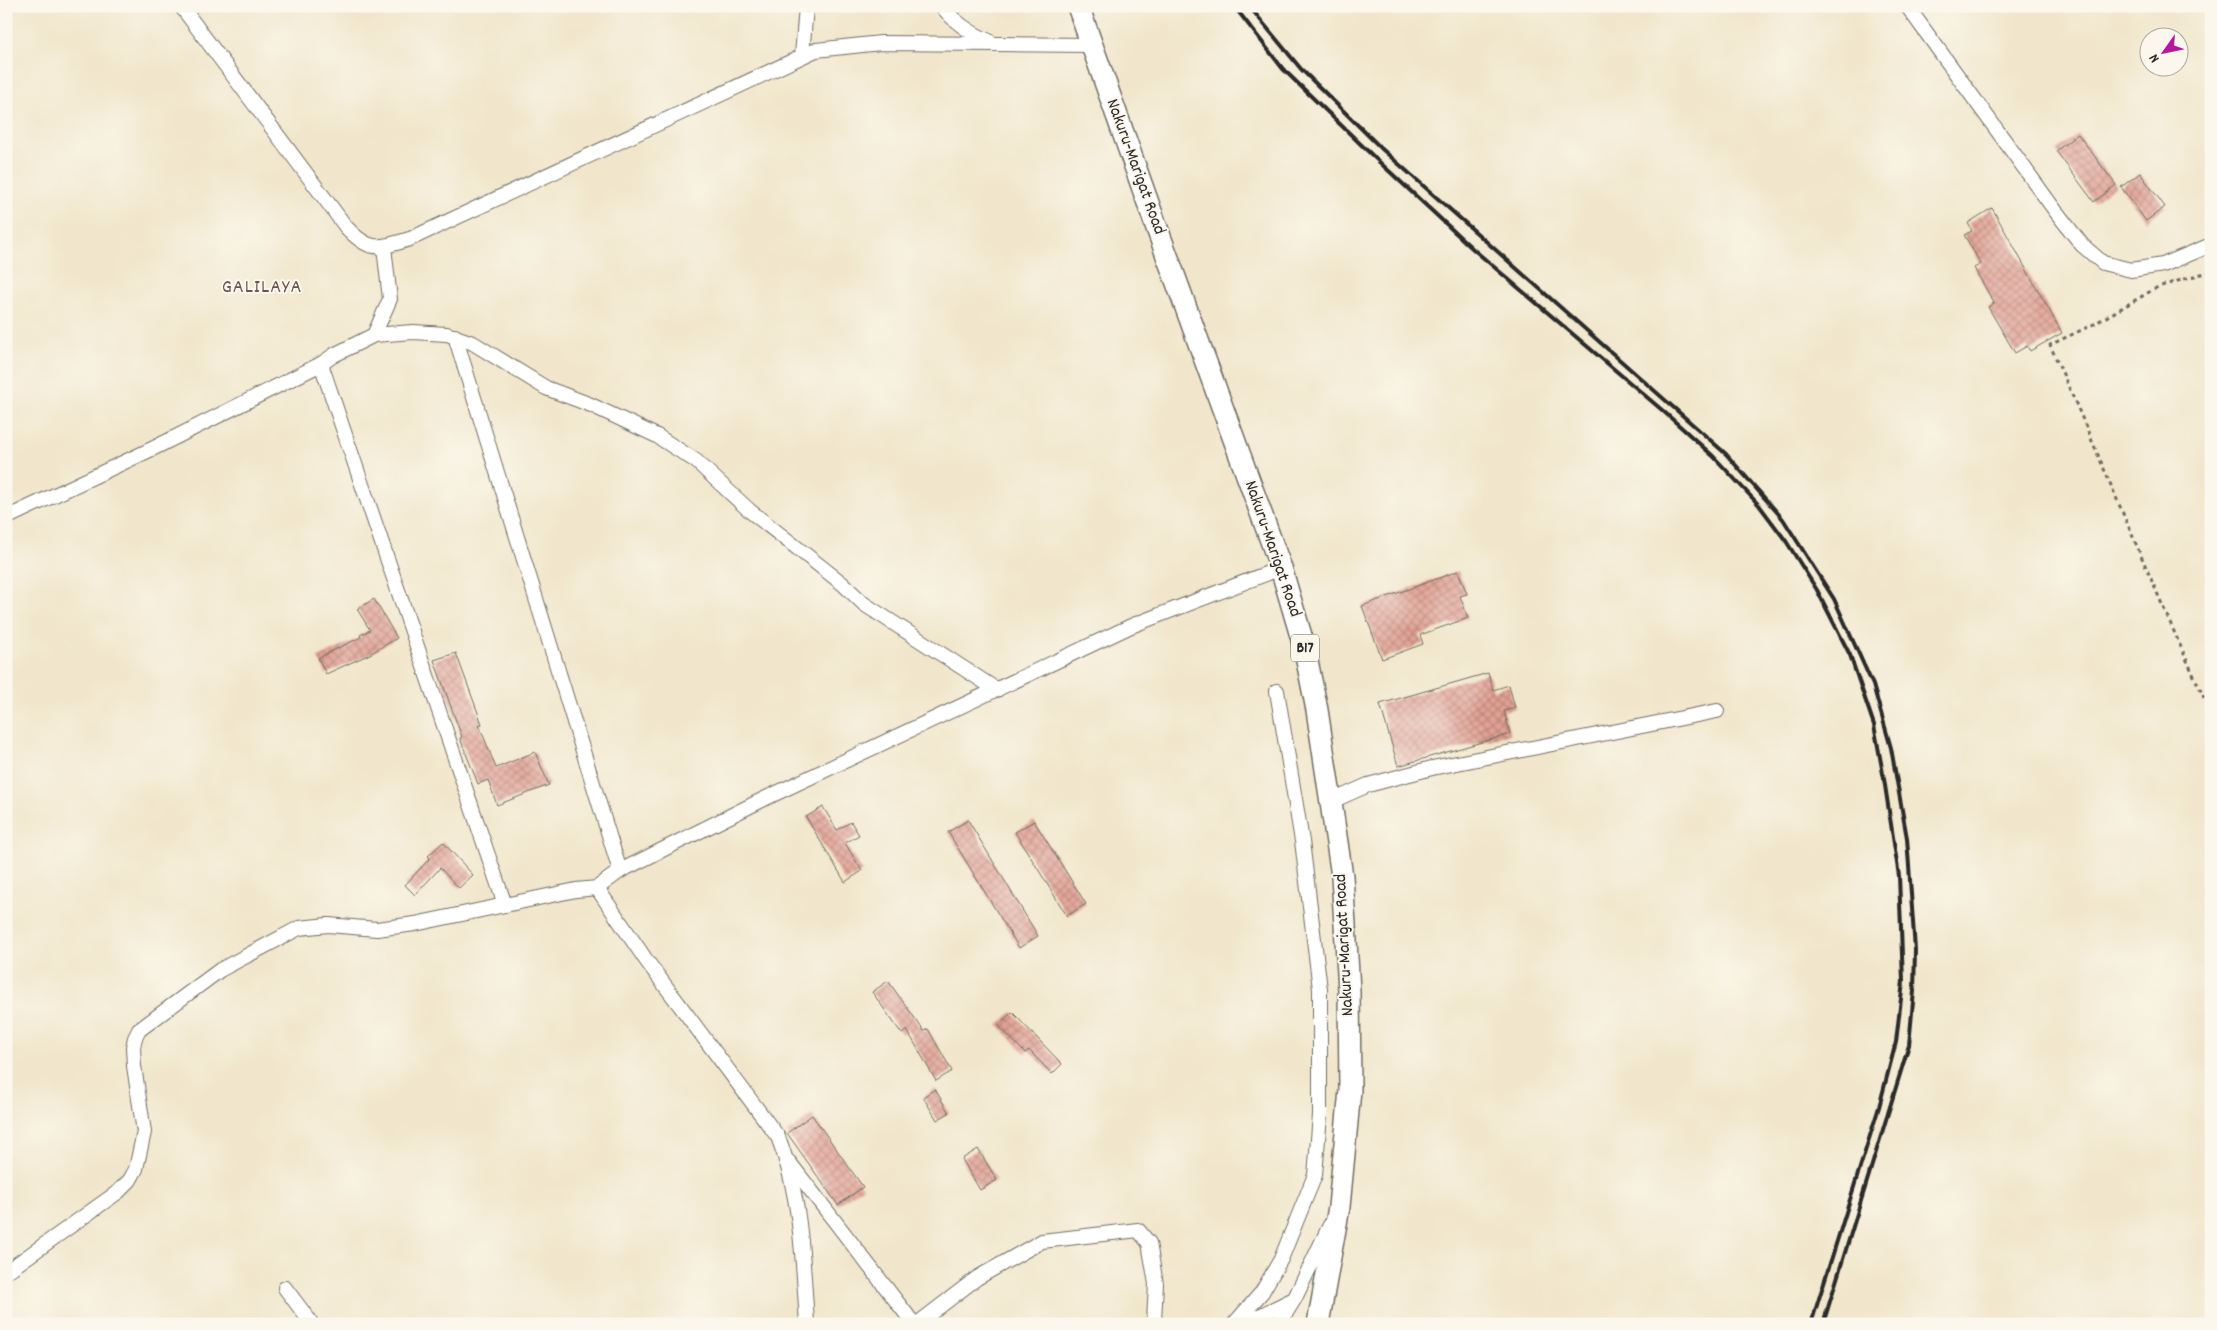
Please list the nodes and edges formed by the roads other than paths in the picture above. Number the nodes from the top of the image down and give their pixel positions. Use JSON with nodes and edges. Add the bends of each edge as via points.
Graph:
{"nodes":[{"id":1,"x":181,"y":6,"type":"edge"},
{"id":2,"x":806,"y":6,"type":"edge"},
{"id":3,"x":942,"y":6,"type":"edge"},
{"id":4,"x":1078,"y":6,"type":"edge"},
{"id":5,"x":1907,"y":6,"type":"edge"},
{"id":6,"x":993,"y":44,"type":"junction"},
{"id":7,"x":1091,"y":45,"type":"junction"},
{"id":8,"x":802,"y":56,"type":"junction"},
{"id":9,"x":2211,"y":245,"type":"edge"},
{"id":10,"x":384,"y":247,"type":"junction"},
{"id":11,"x":374,"y":335,"type":"junction"},
{"id":12,"x":455,"y":336,"type":"junction"},
{"id":13,"x":321,"y":364,"type":"junction"},
{"id":14,"x":6,"y":518,"type":"edge"},
{"id":15,"x":1281,"y":568,"type":"junction"},
{"id":16,"x":997,"y":690,"type":"junction"},
{"id":17,"x":1277,"y":691,"type":"dead end"},
{"id":18,"x":1717,"y":710,"type":"dead end"},
{"id":19,"x":1332,"y":801,"type":"junction"},
{"id":20,"x":620,"y":872,"type":"junction"},
{"id":21,"x":597,"y":888,"type":"junction"},
{"id":22,"x":505,"y":905,"type":"junction"},
{"id":23,"x":786,"y":1158,"type":"junction"},
{"id":24,"x":1338,"y":1207,"type":"junction"},
{"id":25,"x":6,"y":1272,"type":"edge"},
{"id":26,"x":285,"y":1288,"type":"dead end"},
{"id":27,"x":1295,"y":1298,"type":"junction"},
{"id":28,"x":312,"y":1324,"type":"edge"},
{"id":29,"x":807,"y":1324,"type":"edge"},
{"id":30,"x":915,"y":1324,"type":"edge"},
{"id":31,"x":1159,"y":1324,"type":"edge"},
{"id":32,"x":1234,"y":1324,"type":"edge"},
{"id":33,"x":1243,"y":1324,"type":"edge"},
{"id":34,"x":1279,"y":1324,"type":"edge"},
{"id":35,"x":1318,"y":1324,"type":"edge"}],
"edges":[{"from":1,"to":10,"type":"street","via":[[346,227],[366,245]]},
{"from":2,"to":8,"type":"street"},
{"from":3,"to":6,"type":"street","via":[[972,33]]},
{"from":4,"to":7,"type":"main road","name":"Nakuru-Marigat Road","number":"B17"},
{"from":5,"to":9,"type":"street","via":[[2054,209],[2082,245],[2103,262],[2131,270],[2163,265]]},
{"from":6,"to":7,"type":"street"},
{"from":6,"to":8,"type":"street","via":[[881,43],[816,50]]},
{"from":7,"to":15,"type":"main road","name":"Nakuru-Marigat Road","number":"B17"},
{"from":8,"to":10,"type":"street","via":[[410,239]]},
{"from":10,"to":11,"type":"street","via":[[390,299]]},
{"from":11,"to":12,"type":"street","via":[[413,332]]},
{"from":11,"to":13,"type":"street"},
{"from":12,"to":16,"type":"street","via":[[473,343],[546,388],[649,432],[688,456],[864,604]]},
{"from":12,"to":20,"type":"street"},
{"from":13,"to":14,"type":"street"},
{"from":13,"to":22,"type":"street"},
{"from":15,"to":16,"type":"street","via":[[1130,626]]},
{"from":15,"to":19,"type":"main road","name":"Nakuru-Marigat Road","number":"B17","via":[[1304,646]]},
{"from":16,"to":20,"type":"street","via":[[764,799]]},
{"from":17,"to":32,"type":"street","via":[[1302,841],[1320,989],[1320,1115],[1315,1175],[1281,1259],[1262,1292]]},
{"from":18,"to":19,"type":"street","via":[[1432,768],[1368,785]]},
{"from":19,"to":24,"type":"main road","name":"Nakuru-Marigat Road","number":"B17","via":[[1342,876],[1349,990],[1350,1090]]},
{"from":20,"to":21,"type":"street"},
{"from":21,"to":22,"type":"street"},
{"from":21,"to":23,"type":"street","via":[[646,960],[778,1137]]},
{"from":22,"to":25,"type":"street","via":[[377,929],[328,925],[299,928],[220,970],[139,1030],[133,1047],[144,1132],[136,1169],[130,1180]]},
{"from":23,"to":29,"type":"street","via":[[796,1212]]},
{"from":23,"to":30,"type":"street"},
{"from":24,"to":27,"type":"street"},
{"from":24,"to":35,"type":"main road","name":"Nakuru-Marigat Road","number":"B17"},
{"from":26,"to":28,"type":"street"},
{"from":27,"to":33,"type":"street"},
{"from":27,"to":34,"type":"street"},
{"from":30,"to":31,"type":"street","via":[[977,1278],[1042,1241],[1138,1230],[1149,1243],[1156,1284],[1154,1320]]}]}
